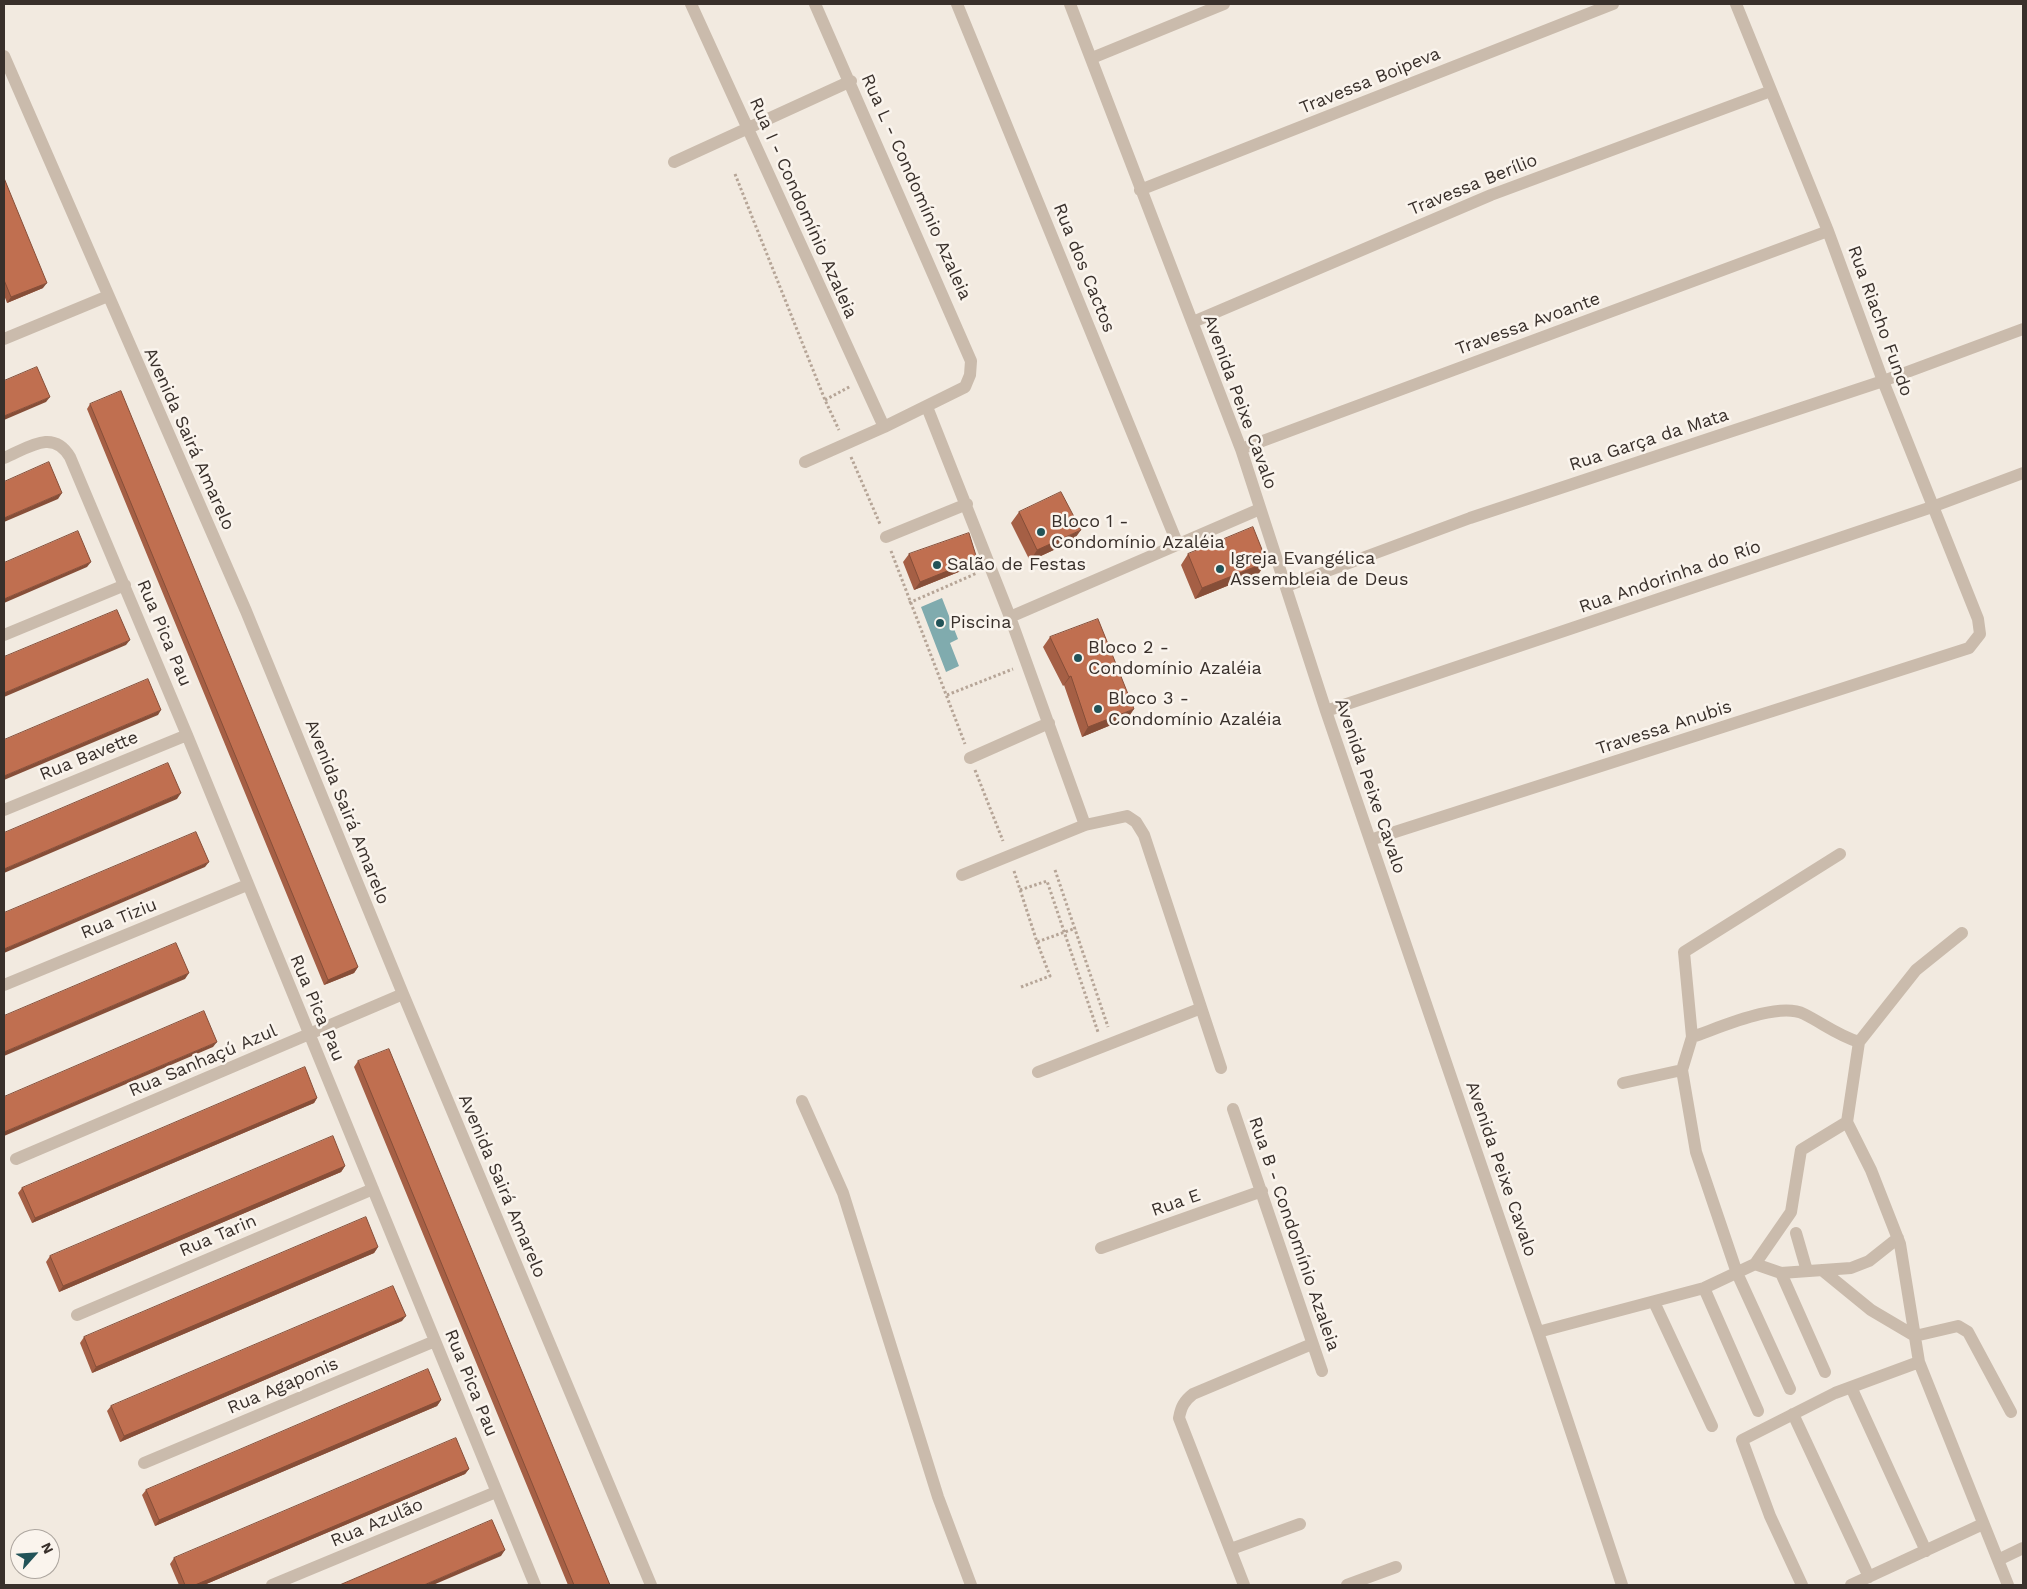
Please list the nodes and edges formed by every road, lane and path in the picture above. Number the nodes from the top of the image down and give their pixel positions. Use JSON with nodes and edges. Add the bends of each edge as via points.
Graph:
{"nodes":[{"id":1,"x":691,"y":4,"type":"edge"},
{"id":2,"x":815,"y":4,"type":"edge"},
{"id":3,"x":957,"y":4,"type":"edge"},
{"id":4,"x":1070,"y":4,"type":"edge"},
{"id":5,"x":1224,"y":4,"type":"edge"},
{"id":6,"x":1613,"y":4,"type":"edge"},
{"id":7,"x":1736,"y":4,"type":"edge"},
{"id":8,"x":4,"y":56,"type":"edge"},
{"id":9,"x":1092,"y":58,"type":"junction"},
{"id":10,"x":851,"y":81,"type":"junction"},
{"id":11,"x":1771,"y":91,"type":"junction"},
{"id":12,"x":748,"y":128,"type":"junction"},
{"id":13,"x":674,"y":162,"type":"dead end"},
{"id":14,"x":735,"y":174,"type":"dead end"},
{"id":15,"x":1140,"y":190,"type":"junction"},
{"id":16,"x":1828,"y":231,"type":"junction"},
{"id":17,"x":108,"y":296,"type":"junction"},
{"id":18,"x":1193,"y":322,"type":"junction"},
{"id":19,"x":2023,"y":329,"type":"edge"},
{"id":20,"x":4,"y":339,"type":"edge"},
{"id":21,"x":862,"y":380,"type":"junction"},
{"id":22,"x":1882,"y":382,"type":"junction"},
{"id":23,"x":825,"y":400,"type":"junction"},
{"id":24,"x":927,"y":407,"type":"junction"},
{"id":25,"x":884,"y":427,"type":"junction"},
{"id":26,"x":846,"y":444,"type":"junction"},
{"id":27,"x":1241,"y":449,"type":"junction"},
{"id":28,"x":4,"y":458,"type":"edge"},
{"id":29,"x":805,"y":462,"type":"dead end"},
{"id":30,"x":2023,"y":473,"type":"edge"},
{"id":31,"x":967,"y":504,"type":"junction"},
{"id":32,"x":1932,"y":507,"type":"junction"},
{"id":33,"x":1260,"y":509,"type":"junction"},
{"id":34,"x":886,"y":537,"type":"junction"},
{"id":35,"x":1178,"y":545,"type":"junction"},
{"id":36,"x":991,"y":567,"type":"junction"},
{"id":37,"x":125,"y":585,"type":"junction"},
{"id":38,"x":1287,"y":586,"type":"junction"},
{"id":39,"x":909,"y":602,"type":"junction"},
{"id":40,"x":1010,"y":617,"type":"junction"},
{"id":41,"x":4,"y":635,"type":"edge"},
{"id":42,"x":1969,"y":648,"type":"joint"},
{"id":43,"x":1027,"y":664,"type":"junction"},
{"id":44,"x":947,"y":696,"type":"junction"},
{"id":45,"x":1326,"y":710,"type":"junction"},
{"id":46,"x":1049,"y":723,"type":"junction"},
{"id":47,"x":187,"y":735,"type":"junction"},
{"id":48,"x":970,"y":758,"type":"junction"},
{"id":49,"x":4,"y":810,"type":"edge"},
{"id":50,"x":1085,"y":824,"type":"junction"},
{"id":51,"x":1370,"y":840,"type":"junction"},
{"id":52,"x":1840,"y":854,"type":"dead end"},
{"id":53,"x":1008,"y":855,"type":"junction"},
{"id":54,"x":1055,"y":870,"type":"dead end"},
{"id":55,"x":962,"y":875,"type":"dead end"},
{"id":56,"x":247,"y":885,"type":"junction"},
{"id":57,"x":1020,"y":890,"type":"junction"},
{"id":58,"x":1076,"y":928,"type":"junction"},
{"id":59,"x":1063,"y":933,"type":"junction"},
{"id":60,"x":1962,"y":933,"type":"dead end"},
{"id":61,"x":1037,"y":942,"type":"junction"},
{"id":62,"x":4,"y":985,"type":"edge"},
{"id":63,"x":1021,"y":988,"type":"dead end"},
{"id":64,"x":403,"y":994,"type":"junction"},
{"id":65,"x":1200,"y":1009,"type":"junction"},
{"id":66,"x":1098,"y":1031,"type":"junction"},
{"id":67,"x":309,"y":1035,"type":"junction"},
{"id":68,"x":1692,"y":1038,"type":"junction"},
{"id":69,"x":1859,"y":1042,"type":"junction"},
{"id":70,"x":1104,"y":1046,"type":"junction"},
{"id":71,"x":1221,"y":1068,"type":"dead end"},
{"id":72,"x":1682,"y":1070,"type":"junction"},
{"id":73,"x":1038,"y":1072,"type":"dead end"},
{"id":74,"x":1623,"y":1083,"type":"dead end"},
{"id":75,"x":802,"y":1101,"type":"dead end"},
{"id":76,"x":1233,"y":1109,"type":"dead end"},
{"id":77,"x":1847,"y":1122,"type":"junction"},
{"id":78,"x":16,"y":1159,"type":"dead end"},
{"id":79,"x":373,"y":1189,"type":"junction"},
{"id":80,"x":1262,"y":1191,"type":"junction"},
{"id":81,"x":1796,"y":1233,"type":"dead end"},
{"id":82,"x":1898,"y":1238,"type":"junction"},
{"id":83,"x":1101,"y":1248,"type":"dead end"},
{"id":84,"x":1755,"y":1264,"type":"junction"},
{"id":85,"x":1822,"y":1270,"type":"junction"},
{"id":86,"x":1807,"y":1271,"type":"junction"},
{"id":87,"x":1737,"y":1273,"type":"junction"},
{"id":88,"x":1781,"y":1273,"type":"junction"},
{"id":89,"x":1704,"y":1288,"type":"junction"},
{"id":90,"x":1654,"y":1302,"type":"junction"},
{"id":91,"x":77,"y":1315,"type":"dead end"},
{"id":92,"x":1538,"y":1332,"type":"junction"},
{"id":93,"x":1915,"y":1336,"type":"junction"},
{"id":94,"x":435,"y":1342,"type":"junction"},
{"id":95,"x":1312,"y":1344,"type":"junction"},
{"id":96,"x":1919,"y":1362,"type":"junction"},
{"id":97,"x":1322,"y":1371,"type":"dead end"},
{"id":98,"x":1825,"y":1372,"type":"dead end"},
{"id":99,"x":1851,"y":1387,"type":"junction"},
{"id":100,"x":1790,"y":1389,"type":"dead end"},
{"id":101,"x":1758,"y":1411,"type":"dead end"},
{"id":102,"x":2011,"y":1412,"type":"dead end"},
{"id":103,"x":1793,"y":1414,"type":"junction"},
{"id":104,"x":1712,"y":1426,"type":"dead end"},
{"id":105,"x":144,"y":1463,"type":"dead end"},
{"id":106,"x":496,"y":1492,"type":"junction"},
{"id":107,"x":1300,"y":1524,"type":"dead end"},
{"id":108,"x":1983,"y":1524,"type":"junction"},
{"id":109,"x":2023,"y":1548,"type":"edge"},
{"id":110,"x":1231,"y":1549,"type":"junction"},
{"id":111,"x":1926,"y":1551,"type":"junction"},
{"id":112,"x":1998,"y":1560,"type":"junction"},
{"id":113,"x":1396,"y":1567,"type":"dead end"},
{"id":114,"x":1869,"y":1577,"type":"junction"},
{"id":115,"x":272,"y":1585,"type":"edge"},
{"id":116,"x":535,"y":1585,"type":"edge"},
{"id":117,"x":651,"y":1585,"type":"edge"},
{"id":118,"x":971,"y":1585,"type":"edge"},
{"id":119,"x":1244,"y":1585,"type":"edge"},
{"id":120,"x":1347,"y":1585,"type":"edge"},
{"id":121,"x":1622,"y":1585,"type":"edge"},
{"id":122,"x":1802,"y":1585,"type":"edge"},
{"id":123,"x":1851,"y":1585,"type":"edge"},
{"id":124,"x":2008,"y":1585,"type":"edge"}],
"edges":[{"from":1,"to":12,"type":"street","name":"Rua I - Condomínio Azaleia"},
{"from":2,"to":10,"type":"street","name":"Rua L - Condomínio Azaleia"},
{"from":3,"to":35,"type":"street","name":"Rua dos Cactos"},
{"from":4,"to":9,"type":"street","name":"Avenida Peixe Cavalo"},
{"from":5,"to":9,"type":"street"},
{"from":6,"to":15,"type":"street","name":"Travessa Boipeva"},
{"from":7,"to":11,"type":"street","name":"Rua Riacho Fundo"},
{"from":8,"to":17,"type":"street","name":"Avenida Sairá Amarelo"},
{"from":9,"to":15,"type":"street","name":"Avenida Peixe Cavalo"},
{"from":10,"to":12,"type":"street"},
{"from":10,"to":24,"type":"street","name":"Rua L - Condomínio Azaleia","via":[[971,361],[965,387]]},
{"from":11,"to":16,"type":"street","name":"Rua Riacho Fundo"},
{"from":11,"to":18,"type":"street","name":"Travessa Berílio","via":[[1491,195]]},
{"from":12,"to":13,"type":"street"},
{"from":12,"to":21,"type":"street","name":"Rua I - Condomínio Azaleia"},
{"from":14,"to":23,"type":"path"},
{"from":15,"to":18,"type":"street","name":"Avenida Peixe Cavalo"},
{"from":16,"to":22,"type":"street","name":"Rua Riacho Fundo"},
{"from":16,"to":27,"type":"street","name":"Travessa Avoante"},
{"from":17,"to":20,"type":"street"},
{"from":17,"to":64,"type":"street","name":"Avenida Sairá Amarelo","via":[[246,611]]},
{"from":18,"to":27,"type":"street","name":"Avenida Peixe Cavalo"},
{"from":19,"to":22,"type":"street","name":"Rua Garça da Mata"},
{"from":21,"to":23,"type":"path"},
{"from":21,"to":25,"type":"street","name":"Rua I - Condomínio Azaleia"},
{"from":22,"to":32,"type":"street","name":"Rua Riacho Fundo"},
{"from":22,"to":38,"type":"street","name":"Rua Garça da Mata","via":[[1470,518]]},
{"from":23,"to":26,"type":"path"},
{"from":24,"to":25,"type":"street"},
{"from":24,"to":31,"type":"street"},
{"from":25,"to":26,"type":"street"},
{"from":26,"to":29,"type":"street"},
{"from":26,"to":34,"type":"path"},
{"from":27,"to":33,"type":"street","name":"Avenida Peixe Cavalo"},
{"from":28,"to":37,"type":"street","name":"Rua Pica Pau","via":[[46,441],[64,446]]},
{"from":30,"to":32,"type":"street","name":"Rua Andorinha do Río"},
{"from":31,"to":34,"type":"street"},
{"from":31,"to":36,"type":"street"},
{"from":32,"to":42,"type":"street","name":"Rua Riacho Fundo","via":[[1978,620],[1980,634]]},
{"from":32,"to":45,"type":"street","name":"Rua Andorinha do Río"},
{"from":33,"to":35,"type":"street"},
{"from":33,"to":38,"type":"street","name":"Avenida Peixe Cavalo"},
{"from":34,"to":39,"type":"path"},
{"from":35,"to":40,"type":"street"},
{"from":36,"to":39,"type":"path"},
{"from":36,"to":40,"type":"street"},
{"from":37,"to":41,"type":"street"},
{"from":37,"to":47,"type":"street","name":"Rua Pica Pau"},
{"from":38,"to":45,"type":"street","name":"Avenida Peixe Cavalo"},
{"from":39,"to":44,"type":"path"},
{"from":40,"to":43,"type":"street"},
{"from":42,"to":51,"type":"street","name":"Travessa Anubis"},
{"from":43,"to":44,"type":"path"},
{"from":43,"to":46,"type":"street"},
{"from":44,"to":48,"type":"path"},
{"from":45,"to":51,"type":"street","name":"Avenida Peixe Cavalo"},
{"from":46,"to":48,"type":"street"},
{"from":46,"to":50,"type":"street"},
{"from":47,"to":49,"type":"street","name":"Rua Bavette"},
{"from":47,"to":56,"type":"street","name":"Rua Pica Pau"},
{"from":48,"to":53,"type":"path"},
{"from":50,"to":53,"type":"street"},
{"from":50,"to":65,"type":"street","via":[[1127,816],[1136,822],[1144,835]]},
{"from":51,"to":92,"type":"street","name":"Avenida Peixe Cavalo"},
{"from":52,"to":68,"type":"street","via":[[1684,952]]},
{"from":53,"to":55,"type":"street"},
{"from":53,"to":57,"type":"path"},
{"from":54,"to":58,"type":"path"},
{"from":56,"to":62,"type":"street","name":"Rua Tiziu"},
{"from":56,"to":67,"type":"street","name":"Rua Pica Pau"},
{"from":57,"to":59,"type":"path","via":[[1047,881]]},
{"from":57,"to":61,"type":"path"},
{"from":58,"to":59,"type":"path"},
{"from":58,"to":66,"type":"path","via":[[1109,1027]]},
{"from":59,"to":61,"type":"path"},
{"from":59,"to":66,"type":"path"},
{"from":60,"to":69,"type":"street","via":[[1916,970]]},
{"from":61,"to":63,"type":"path","via":[[1050,976]]},
{"from":64,"to":67,"type":"street","name":"Rua Sanhaçú Azul"},
{"from":64,"to":117,"type":"street","name":"Avenida Sairá Amarelo"},
{"from":65,"to":70,"type":"street"},
{"from":65,"to":71,"type":"street"},
{"from":66,"to":70,"type":"path"},
{"from":67,"to":78,"type":"street","name":"Rua Sanhaçú Azul"},
{"from":67,"to":79,"type":"street","name":"Rua Pica Pau"},
{"from":68,"to":69,"type":"street","via":[[1765,1011],[1802,1013],[1840,1036]]},
{"from":68,"to":72,"type":"street"},
{"from":69,"to":77,"type":"street"},
{"from":70,"to":73,"type":"street"},
{"from":72,"to":74,"type":"street"},
{"from":72,"to":87,"type":"street","via":[[1696,1152]]},
{"from":75,"to":118,"type":"street","via":[[846,1202],[938,1497]]},
{"from":76,"to":80,"type":"street","name":"Rua B - Condomínio Azaleia"},
{"from":77,"to":82,"type":"street","via":[[1871,1170]]},
{"from":77,"to":84,"type":"street","via":[[1801,1150],[1791,1212]]},
{"from":79,"to":91,"type":"street","name":"Rua Tarin"},
{"from":79,"to":94,"type":"street","name":"Rua Pica Pau"},
{"from":80,"to":83,"type":"street","name":"Rua E"},
{"from":80,"to":95,"type":"street","name":"Rua B - Condomínio Azaleia"},
{"from":81,"to":86,"type":"street"},
{"from":82,"to":85,"type":"street","via":[[1869,1261],[1851,1268]]},
{"from":82,"to":93,"type":"street"},
{"from":84,"to":87,"type":"street"},
{"from":84,"to":88,"type":"street"},
{"from":85,"to":86,"type":"street"},
{"from":85,"to":93,"type":"street","via":[[1871,1310]]},
{"from":86,"to":88,"type":"street"},
{"from":87,"to":89,"type":"street"},
{"from":87,"to":100,"type":"street"},
{"from":88,"to":98,"type":"street"},
{"from":89,"to":90,"type":"street"},
{"from":89,"to":101,"type":"street"},
{"from":90,"to":92,"type":"street"},
{"from":90,"to":104,"type":"street"},
{"from":92,"to":121,"type":"street","name":"Avenida Peixe Cavalo"},
{"from":93,"to":96,"type":"street"},
{"from":93,"to":102,"type":"street","via":[[1958,1326],[1968,1332]]},
{"from":94,"to":105,"type":"street","name":"Rua Agaponis"},
{"from":94,"to":106,"type":"street","name":"Rua Pica Pau"},
{"from":95,"to":97,"type":"street","name":"Rua B - Condomínio Azaleia"},
{"from":95,"to":110,"type":"street","via":[[1194,1394],[1181,1408],[1179,1418]]},
{"from":96,"to":99,"type":"street"},
{"from":96,"to":108,"type":"street"},
{"from":99,"to":103,"type":"street"},
{"from":99,"to":111,"type":"street"},
{"from":103,"to":114,"type":"street"},
{"from":103,"to":122,"type":"street","via":[[1742,1440],[1770,1516]]},
{"from":106,"to":115,"type":"street","name":"Rua Azulão"},
{"from":106,"to":116,"type":"street","name":"Rua Pica Pau"},
{"from":107,"to":110,"type":"street"},
{"from":108,"to":111,"type":"street"},
{"from":108,"to":112,"type":"street"},
{"from":109,"to":112,"type":"street"},
{"from":110,"to":119,"type":"street"},
{"from":111,"to":114,"type":"street"},
{"from":112,"to":124,"type":"street"},
{"from":113,"to":120,"type":"street"},
{"from":114,"to":123,"type":"street"}]}
